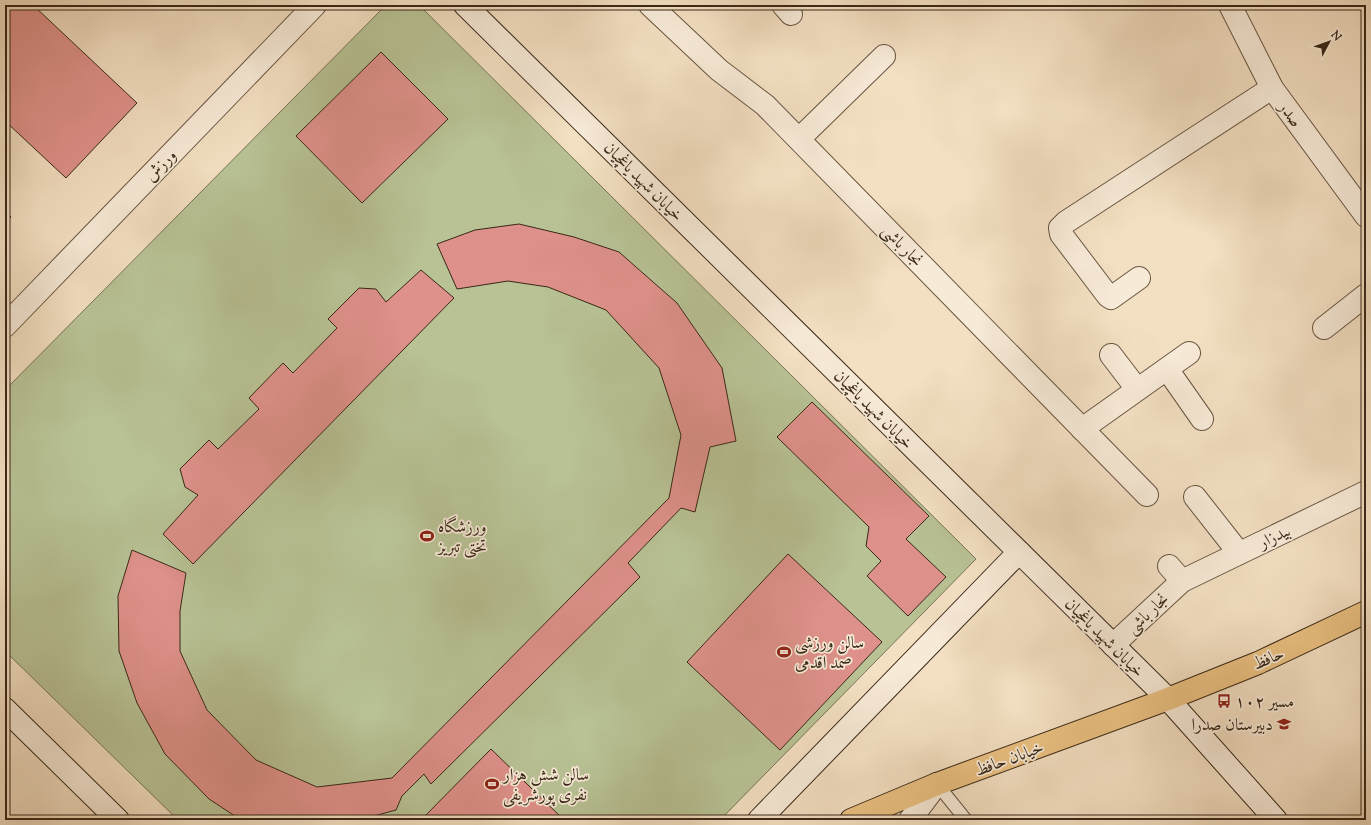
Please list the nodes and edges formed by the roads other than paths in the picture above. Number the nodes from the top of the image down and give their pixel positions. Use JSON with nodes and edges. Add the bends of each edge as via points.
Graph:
{"nodes":[{"id":1,"x":315,"y":5,"type":"edge"},
{"id":2,"x":465,"y":5,"type":"edge"},
{"id":3,"x":650,"y":5,"type":"edge"},
{"id":4,"x":1230,"y":5,"type":"edge"},
{"id":5,"x":884,"y":56,"type":"dead end"},
{"id":6,"x":1272,"y":88,"type":"junction"},
{"id":7,"x":799,"y":139,"type":"junction"},
{"id":8,"x":1363,"y":204,"type":"edge"},
{"id":9,"x":1139,"y":278,"type":"dead end"},
{"id":10,"x":1366,"y":295,"type":"edge"},
{"id":11,"x":5,"y":326,"type":"edge"},
{"id":12,"x":1324,"y":328,"type":"dead end"},
{"id":13,"x":1189,"y":353,"type":"dead end"},
{"id":14,"x":1112,"y":355,"type":"dead end"},
{"id":15,"x":1167,"y":369,"type":"junction"},
{"id":16,"x":1136,"y":389,"type":"junction"},
{"id":17,"x":1202,"y":419,"type":"dead end"},
{"id":18,"x":1082,"y":429,"type":"junction"},
{"id":19,"x":1366,"y":492,"type":"edge"},
{"id":20,"x":1147,"y":495,"type":"dead end"},
{"id":21,"x":1195,"y":497,"type":"dead end"},
{"id":22,"x":1019,"y":552,"type":"junction"},
{"id":23,"x":1239,"y":553,"type":"junction"},
{"id":24,"x":1175,"y":574,"type":"joint"},
{"id":25,"x":1366,"y":612,"type":"edge"},
{"id":26,"x":1113,"y":645,"type":"junction"},
{"id":27,"x":1168,"y":699,"type":"junction"},
{"id":28,"x":5,"y":709,"type":"edge"},
{"id":29,"x":937,"y":784,"type":"junction"},
{"id":30,"x":118,"y":820,"type":"edge"},
{"id":31,"x":759,"y":820,"type":"edge"},
{"id":32,"x":851,"y":820,"type":"edge"},
{"id":33,"x":910,"y":820,"type":"edge"},
{"id":34,"x":966,"y":820,"type":"edge"},
{"id":35,"x":1276,"y":820,"type":"edge"}],
"edges":[{"from":1,"to":11,"type":"street","name":"ورزش"},
{"from":2,"to":22,"type":"street","name":"خیابان شهید یاغچیان"},
{"from":3,"to":7,"type":"street","name":"نجار باشی","via":[[719,70],[765,105]]},
{"from":4,"to":6,"type":"street","name":"صدر"},
{"from":5,"to":7,"type":"street"},
{"from":6,"to":8,"type":"street","name":"صدر"},
{"from":6,"to":9,"type":"street","via":[[1060,228],[1061,234],[1111,298]]},
{"from":7,"to":18,"type":"street","name":"نجار باشی"},
{"from":10,"to":12,"type":"street"},
{"from":13,"to":15,"type":"street"},
{"from":14,"to":16,"type":"street"},
{"from":15,"to":16,"type":"street"},
{"from":15,"to":17,"type":"street"},
{"from":16,"to":18,"type":"street"},
{"from":18,"to":20,"type":"street","name":"نجار باشی"},
{"from":19,"to":23,"type":"street","name":"بیدزار"},
{"from":21,"to":23,"type":"street"},
{"from":22,"to":26,"type":"street","name":"خیابان شهید یاغچیان"},
{"from":22,"to":31,"type":"street"},
{"from":23,"to":24,"type":"street","name":"بیدزار"},
{"from":24,"to":26,"type":"street","name":"نجار باشی"},
{"from":25,"to":27,"type":"main road","name":"حافظ","via":[[1258,663]]},
{"from":26,"to":27,"type":"street","name":"خیابان شهید یاغچیان"},
{"from":27,"to":29,"type":"main road","name":"خیابان حافظ"},
{"from":27,"to":35,"type":"street","name":"خیابان شهید یاغچیان"},
{"from":28,"to":30,"type":"street"},
{"from":29,"to":32,"type":"main road","name":"خیابان حافظ"},
{"from":29,"to":33,"type":"street"},
{"from":29,"to":34,"type":"lane"}]}
